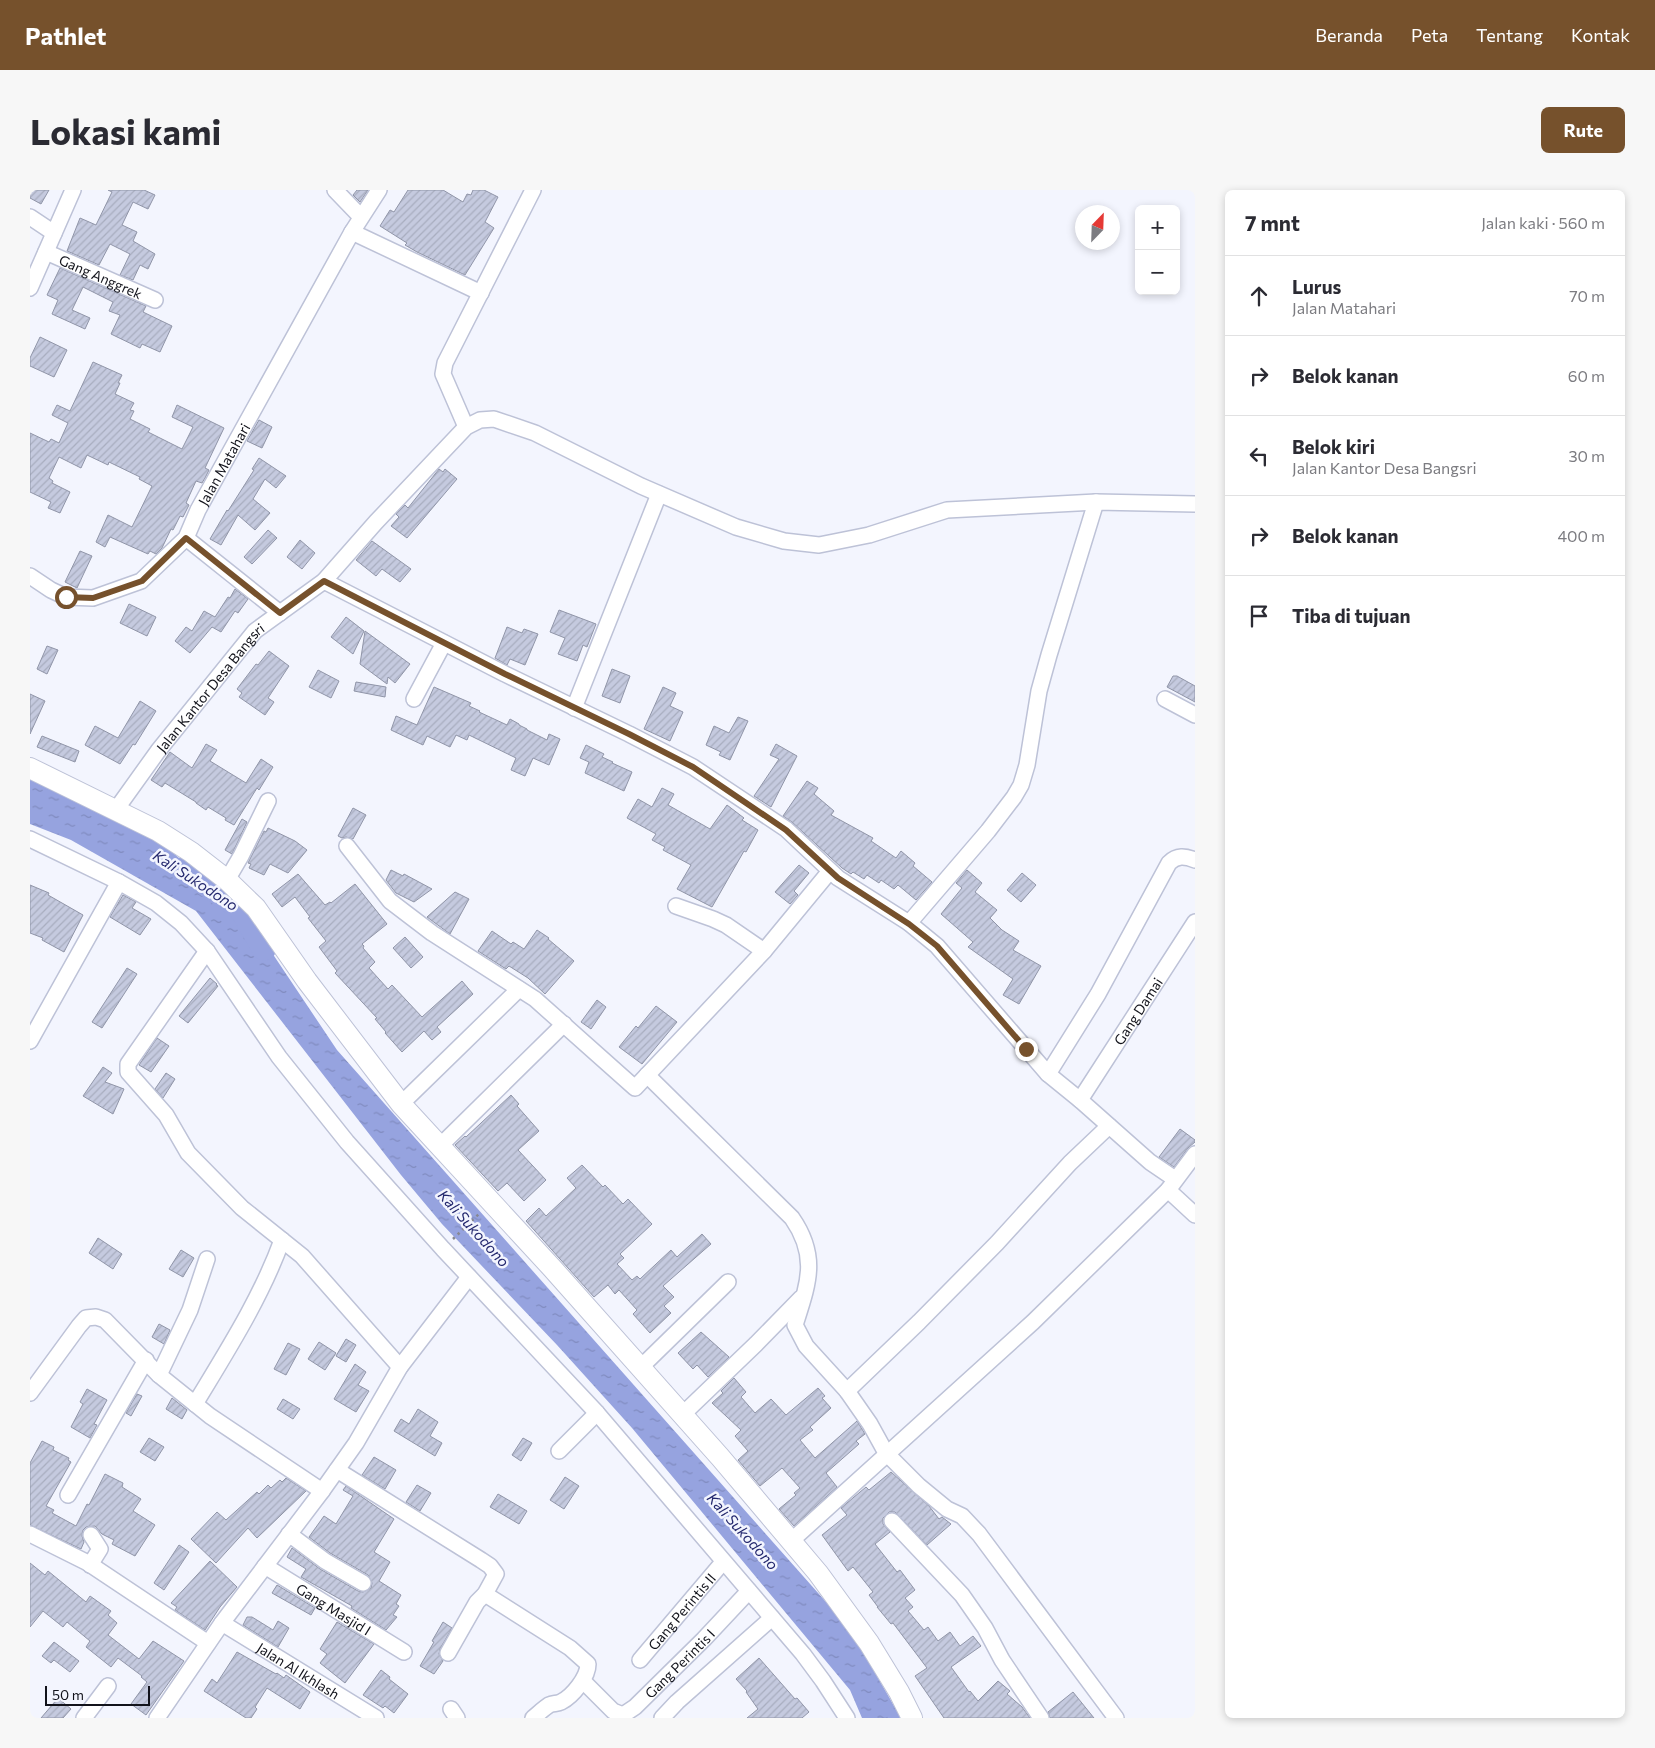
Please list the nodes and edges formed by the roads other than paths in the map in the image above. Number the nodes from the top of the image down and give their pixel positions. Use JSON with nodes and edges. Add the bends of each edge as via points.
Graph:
{"nodes":[{"id":1,"x":72,"y":190,"type":"edge"},
{"id":2,"x":335,"y":190,"type":"edge"},
{"id":3,"x":379,"y":190,"type":"edge"},
{"id":4,"x":533,"y":190,"type":"edge"},
{"id":5,"x":30,"y":217,"type":"edge"},
{"id":6,"x":361,"y":217,"type":"junction"},
{"id":7,"x":352,"y":232,"type":"junction"},
{"id":8,"x":54,"y":233,"type":"junction"},
{"id":9,"x":46,"y":252,"type":"junction"},
{"id":10,"x":30,"y":288,"type":"edge"},
{"id":11,"x":481,"y":293,"type":"junction"},
{"id":12,"x":155,"y":300,"type":"dead end"},
{"id":13,"x":466,"y":427,"type":"junction"},
{"id":14,"x":659,"y":494,"type":"junction"},
{"id":15,"x":1096,"y":502,"type":"junction"},
{"id":16,"x":1195,"y":504,"type":"edge"},
{"id":17,"x":186,"y":538,"type":"junction"},
{"id":18,"x":30,"y":576,"type":"edge"},
{"id":19,"x":324,"y":581,"type":"junction"},
{"id":20,"x":280,"y":613,"type":"junction"},
{"id":21,"x":444,"y":643,"type":"junction"},
{"id":22,"x":414,"y":699,"type":"dead end"},
{"id":23,"x":1165,"y":699,"type":"dead end"},
{"id":24,"x":574,"y":708,"type":"junction"},
{"id":25,"x":1195,"y":715,"type":"edge"},
{"id":26,"x":30,"y":768,"type":"edge"},
{"id":27,"x":268,"y":801,"type":"dead end"},
{"id":28,"x":115,"y":811,"type":"junction"},
{"id":29,"x":30,"y":839,"type":"edge"},
{"id":30,"x":347,"y":846,"type":"dead end"},
{"id":31,"x":1195,"y":860,"type":"edge"},
{"id":32,"x":830,"y":870,"type":"junction"},
{"id":33,"x":226,"y":880,"type":"junction"},
{"id":34,"x":119,"y":882,"type":"junction"},
{"id":35,"x":676,"y":906,"type":"dead end"},
{"id":36,"x":1195,"y":922,"type":"edge"},
{"id":37,"x":909,"y":924,"type":"junction"},
{"id":38,"x":206,"y":951,"type":"junction"},
{"id":39,"x":764,"y":951,"type":"junction"},
{"id":40,"x":519,"y":989,"type":"junction"},
{"id":41,"x":564,"y":1024,"type":"junction"},
{"id":42,"x":30,"y":1041,"type":"edge"},
{"id":43,"x":1048,"y":1074,"type":"junction"},
{"id":44,"x":646,"y":1075,"type":"junction"},
{"id":45,"x":1080,"y":1100,"type":"junction"},
{"id":46,"x":400,"y":1104,"type":"junction"},
{"id":47,"x":1109,"y":1126,"type":"junction"},
{"id":48,"x":440,"y":1146,"type":"junction"},
{"id":49,"x":1195,"y":1154,"type":"edge"},
{"id":50,"x":1171,"y":1185,"type":"junction"},
{"id":51,"x":1195,"y":1215,"type":"edge"},
{"id":52,"x":282,"y":1240,"type":"junction"},
{"id":53,"x":207,"y":1259,"type":"dead end"},
{"id":54,"x":470,"y":1277,"type":"junction"},
{"id":55,"x":728,"y":1282,"type":"dead end"},
{"id":56,"x":806,"y":1294,"type":"junction"},
{"id":57,"x":146,"y":1360,"type":"junction"},
{"id":58,"x":400,"y":1367,"type":"junction"},
{"id":59,"x":640,"y":1368,"type":"junction"},
{"id":60,"x":159,"y":1374,"type":"junction"},
{"id":61,"x":847,"y":1391,"type":"junction"},
{"id":62,"x":30,"y":1393,"type":"edge"},
{"id":63,"x":195,"y":1404,"type":"junction"},
{"id":64,"x":597,"y":1413,"type":"junction"},
{"id":65,"x":682,"y":1414,"type":"junction"},
{"id":66,"x":559,"y":1451,"type":"dead end"},
{"id":67,"x":886,"y":1453,"type":"junction"},
{"id":68,"x":337,"y":1470,"type":"junction"},
{"id":69,"x":322,"y":1491,"type":"junction"},
{"id":70,"x":68,"y":1495,"type":"dead end"},
{"id":71,"x":892,"y":1521,"type":"dead end"},
{"id":72,"x":30,"y":1534,"type":"edge"},
{"id":73,"x":289,"y":1534,"type":"junction"},
{"id":74,"x":91,"y":1535,"type":"dead end"},
{"id":75,"x":791,"y":1541,"type":"junction"},
{"id":76,"x":724,"y":1562,"type":"junction"},
{"id":77,"x":90,"y":1565,"type":"junction"},
{"id":78,"x":265,"y":1566,"type":"junction"},
{"id":79,"x":363,"y":1583,"type":"dead end"},
{"id":80,"x":748,"y":1591,"type":"junction"},
{"id":81,"x":485,"y":1594,"type":"junction"},
{"id":82,"x":772,"y":1618,"type":"junction"},
{"id":83,"x":222,"y":1623,"type":"junction"},
{"id":84,"x":208,"y":1643,"type":"junction"},
{"id":85,"x":404,"y":1652,"type":"dead end"},
{"id":86,"x":448,"y":1653,"type":"dead end"},
{"id":87,"x":640,"y":1660,"type":"dead end"},
{"id":88,"x":583,"y":1681,"type":"junction"},
{"id":89,"x":108,"y":1686,"type":"dead end"},
{"id":90,"x":84,"y":1718,"type":"edge"},
{"id":91,"x":156,"y":1718,"type":"edge"},
{"id":92,"x":376,"y":1718,"type":"edge"},
{"id":93,"x":533,"y":1718,"type":"edge"},
{"id":94,"x":662,"y":1718,"type":"edge"},
{"id":95,"x":848,"y":1718,"type":"edge"},
{"id":96,"x":912,"y":1718,"type":"edge"},
{"id":97,"x":1041,"y":1718,"type":"edge"},
{"id":98,"x":1116,"y":1718,"type":"edge"}],
"edges":[{"from":1,"to":8,"type":"street"},
{"from":2,"to":6,"type":"street"},
{"from":3,"to":6,"type":"street","name":"Jalan Matahari"},
{"from":4,"to":11,"type":"street"},
{"from":5,"to":8,"type":"street"},
{"from":6,"to":7,"type":"street","name":"Jalan Matahari"},
{"from":7,"to":11,"type":"street"},
{"from":7,"to":17,"type":"street","name":"Jalan Matahari","via":[[198,510]]},
{"from":8,"to":9,"type":"street"},
{"from":9,"to":10,"type":"street"},
{"from":9,"to":12,"type":"street","name":"Gang Anggrek"},
{"from":11,"to":13,"type":"street","via":[[443,374]]},
{"from":13,"to":14,"type":"street","via":[[480,420],[494,419],[535,433]]},
{"from":13,"to":19,"type":"street","name":"Jalan Kantor Desa Bangsri"},
{"from":14,"to":15,"type":"street","via":[[736,527],[784,541],[819,545],[869,535],[947,510]]},
{"from":14,"to":24,"type":"street"},
{"from":15,"to":16,"type":"street"},
{"from":15,"to":37,"type":"street","via":[[1039,691],[1021,785],[988,832]]},
{"from":17,"to":18,"type":"street","name":"Jalan Matahari","via":[[142,581],[93,598],[66,597]]},
{"from":17,"to":20,"type":"street"},
{"from":19,"to":20,"type":"street","name":"Jalan Kantor Desa Bangsri"},
{"from":19,"to":21,"type":"street"},
{"from":20,"to":28,"type":"street","name":"Jalan Kantor Desa Bangsri","via":[[255,631],[158,751]]},
{"from":21,"to":22,"type":"street"},
{"from":21,"to":24,"type":"street"},
{"from":23,"to":25,"type":"street"},
{"from":24,"to":32,"type":"street","via":[[693,767],[786,830]]},
{"from":26,"to":28,"type":"main road"},
{"from":27,"to":33,"type":"street"},
{"from":28,"to":33,"type":"main road","via":[[158,831]]},
{"from":29,"to":34,"type":"street"},
{"from":30,"to":40,"type":"street","via":[[390,901],[432,933]]},
{"from":31,"to":43,"type":"street","via":[[1185,856],[1174,858],[1169,863],[1098,994]]},
{"from":32,"to":37,"type":"street"},
{"from":32,"to":39,"type":"street"},
{"from":33,"to":46,"type":"main road","via":[[256,908],[306,981]]},
{"from":34,"to":38,"type":"street","via":[[168,912]]},
{"from":34,"to":42,"type":"street"},
{"from":35,"to":39,"type":"street","via":[[726,925]]},
{"from":36,"to":45,"type":"street","name":"Gang Damai"},
{"from":37,"to":43,"type":"street","via":[[937,946]]},
{"from":38,"to":52,"type":"street","via":[[128,1064],[128,1072],[166,1115],[188,1153],[242,1208]]},
{"from":38,"to":54,"type":"street","via":[[312,1100]]},
{"from":39,"to":44,"type":"street"},
{"from":40,"to":41,"type":"street"},
{"from":40,"to":46,"type":"street"},
{"from":41,"to":44,"type":"street","via":[[635,1088]]},
{"from":41,"to":48,"type":"street"},
{"from":43,"to":45,"type":"street"},
{"from":44,"to":56,"type":"street","via":[[792,1218],[803,1234],[807,1249]]},
{"from":45,"to":47,"type":"street"},
{"from":46,"to":48,"type":"main road"},
{"from":47,"to":50,"type":"street"},
{"from":47,"to":61,"type":"street","via":[[932,1309]]},
{"from":48,"to":59,"type":"main road"},
{"from":49,"to":50,"type":"street"},
{"from":50,"to":51,"type":"street"},
{"from":50,"to":67,"type":"street","via":[[1033,1322]]},
{"from":52,"to":58,"type":"street","via":[[302,1256]]},
{"from":52,"to":63,"type":"street","via":[[260,1292]]},
{"from":53,"to":60,"type":"street","via":[[190,1310]]},
{"from":54,"to":58,"type":"street"},
{"from":54,"to":64,"type":"street"},
{"from":55,"to":59,"type":"street"},
{"from":56,"to":61,"type":"street","via":[[795,1325],[798,1334]]},
{"from":56,"to":65,"type":"street"},
{"from":57,"to":60,"type":"street"},
{"from":57,"to":62,"type":"street","via":[[105,1320],[86,1318]]},
{"from":57,"to":70,"type":"street"},
{"from":58,"to":68,"type":"street"},
{"from":59,"to":65,"type":"main road"},
{"from":60,"to":63,"type":"street"},
{"from":61,"to":67,"type":"street"},
{"from":63,"to":69,"type":"street"},
{"from":64,"to":66,"type":"street"},
{"from":64,"to":76,"type":"street"},
{"from":65,"to":75,"type":"main road"},
{"from":67,"to":75,"type":"street"},
{"from":67,"to":98,"type":"street","via":[[919,1486],[962,1516],[980,1534]]},
{"from":68,"to":69,"type":"street"},
{"from":68,"to":81,"type":"street","via":[[490,1566],[496,1574]]},
{"from":69,"to":73,"type":"street"},
{"from":71,"to":97,"type":"street","via":[[962,1595]]},
{"from":72,"to":77,"type":"street"},
{"from":73,"to":78,"type":"street"},
{"from":73,"to":79,"type":"street","via":[[325,1561]]},
{"from":74,"to":77,"type":"street","via":[[100,1549]]},
{"from":75,"to":96,"type":"main road","via":[[869,1644]]},
{"from":76,"to":80,"type":"street"},
{"from":76,"to":87,"type":"street","name":"Gang Perintis II"},
{"from":77,"to":84,"type":"street"},
{"from":78,"to":83,"type":"street"},
{"from":78,"to":85,"type":"street","name":"Gang Masjid I"},
{"from":80,"to":82,"type":"street"},
{"from":80,"to":88,"type":"street","name":"Gang Perintis I","via":[[704,1639],[623,1715],[613,1711]]},
{"from":81,"to":86,"type":"street","via":[[477,1602]]},
{"from":81,"to":88,"type":"street","via":[[585,1659],[588,1669]]},
{"from":82,"to":94,"type":"street"},
{"from":82,"to":95,"type":"street","via":[[818,1674]]},
{"from":83,"to":84,"type":"street"},
{"from":83,"to":92,"type":"street","name":"Jalan Al Ikhlash"},
{"from":84,"to":91,"type":"street"},
{"from":88,"to":93,"type":"street","via":[[561,1702],[549,1705]]},
{"from":89,"to":90,"type":"street"}]}
